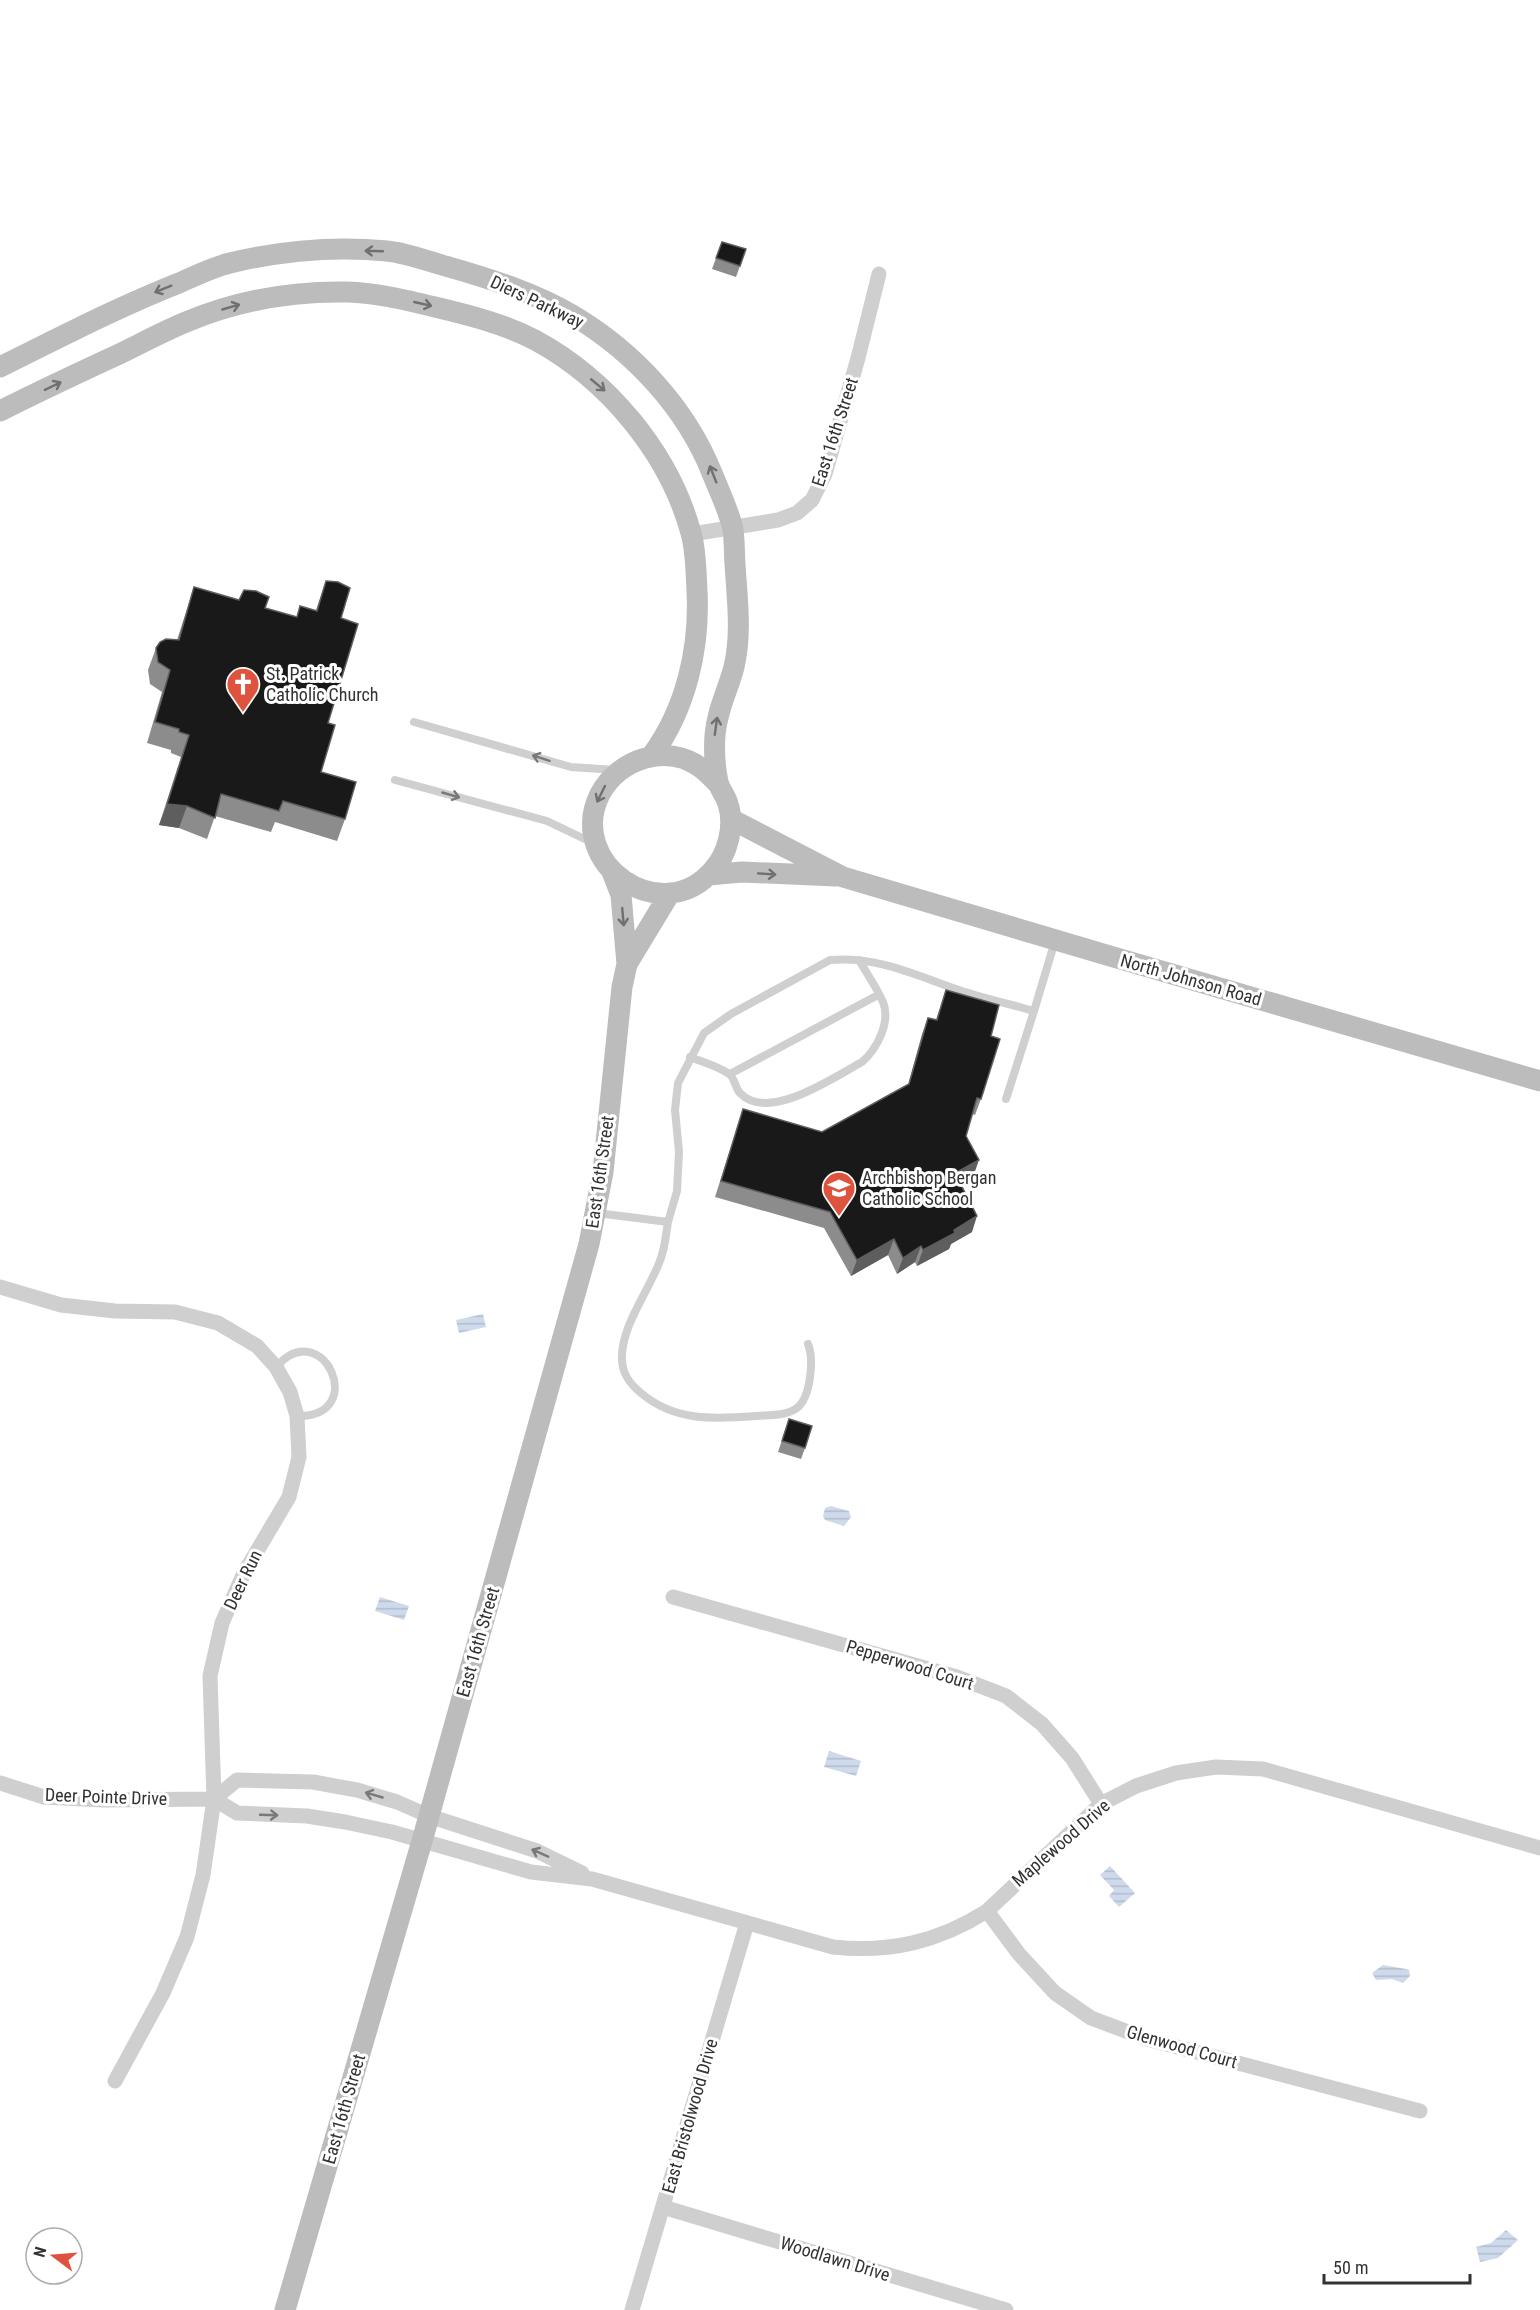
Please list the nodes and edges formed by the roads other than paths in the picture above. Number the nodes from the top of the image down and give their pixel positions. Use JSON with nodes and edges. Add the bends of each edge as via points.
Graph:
{"nodes":[{"id":1,"x":879,"y":274,"type":"dead end"},
{"id":2,"x":0,"y":367,"type":"edge"},
{"id":3,"x":0,"y":411,"type":"edge"},
{"id":4,"x":733,"y":529,"type":"junction"},
{"id":5,"x":692,"y":534,"type":"junction"},
{"id":6,"x":414,"y":722,"type":"dead end"},
{"id":7,"x":652,"y":755,"type":"junction"},
{"id":8,"x":619,"y":770,"type":"junction"},
{"id":9,"x":395,"y":780,"type":"dead end"},
{"id":10,"x":718,"y":784,"type":"junction"},
{"id":11,"x":731,"y":819,"type":"junction"},
{"id":12,"x":596,"y":844,"type":"junction"},
{"id":13,"x":612,"y":872,"type":"junction"},
{"id":14,"x":708,"y":875,"type":"junction"},
{"id":15,"x":843,"y":877,"type":"junction"},
{"id":16,"x":670,"y":893,"type":"junction"},
{"id":17,"x":1055,"y":940,"type":"junction"},
{"id":18,"x":859,"y":960,"type":"junction"},
{"id":19,"x":627,"y":964,"type":"junction"},
{"id":20,"x":879,"y":995,"type":"junction"},
{"id":21,"x":1034,"y":1011,"type":"junction"},
{"id":22,"x":690,"y":1057,"type":"junction"},
{"id":23,"x":730,"y":1074,"type":"junction"},
{"id":24,"x":1540,"y":1081,"type":"edge"},
{"id":25,"x":1006,"y":1099,"type":"dead end"},
{"id":26,"x":595,"y":1213,"type":"junction"},
{"id":27,"x":668,"y":1222,"type":"junction"},
{"id":28,"x":0,"y":1287,"type":"edge"},
{"id":29,"x":808,"y":1344,"type":"dead end"},
{"id":30,"x":276,"y":1367,"type":"junction"},
{"id":31,"x":297,"y":1416,"type":"junction"},
{"id":32,"x":674,"y":1597,"type":"dead end"},
{"id":33,"x":0,"y":1783,"type":"edge"},
{"id":34,"x":214,"y":1799,"type":"junction"},
{"id":35,"x":1101,"y":1804,"type":"junction"},
{"id":36,"x":429,"y":1816,"type":"junction"},
{"id":37,"x":422,"y":1841,"type":"junction"},
{"id":38,"x":1540,"y":1848,"type":"edge"},
{"id":39,"x":592,"y":1879,"type":"junction"},
{"id":40,"x":987,"y":1911,"type":"junction"},
{"id":41,"x":747,"y":1923,"type":"junction"},
{"id":42,"x":115,"y":2081,"type":"dead end"},
{"id":43,"x":1420,"y":2111,"type":"dead end"},
{"id":44,"x":663,"y":2207,"type":"junction"},
{"id":45,"x":285,"y":2310,"type":"edge"},
{"id":46,"x":632,"y":2310,"type":"edge"},
{"id":47,"x":1006,"y":2310,"type":"edge"}],
"edges":[{"from":1,"to":4,"type":"street","name":"East 16th Street","via":[[825,474],[812,500],[797,513],[778,520]]},
{"from":4,"to":2,"type":"main road","name":"Diers Parkway","one_way":true,"via":[[690,427],[666,396],[604,336],[572,314],[493,279],[391,252],[290,253],[227,263],[147,296]]},
{"from":3,"to":5,"type":"main road","name":"Diers Parkway","one_way":true,"via":[[186,322],[230,307],[297,294],[387,295],[480,317],[533,339],[570,361],[608,394],[638,428],[665,472]]},
{"from":4,"to":5,"type":"street","name":"East 16th Street"},
{"from":10,"to":4,"type":"main road","name":"Diers Parkway","one_way":true,"via":[[715,737],[719,708],[734,668],[739,635]]},
{"from":5,"to":7,"type":"main road","name":"Diers Parkway","via":[[699,621],[691,667],[667,734]]},
{"from":8,"to":6,"type":"lane","one_way":true,"via":[[570,767]]},
{"from":7,"to":8,"type":"main road"},
{"from":7,"to":10,"type":"main road","via":[[677,756],[699,766]]},
{"from":8,"to":12,"type":"main road","one_way":true,"via":[[598,797],[593,824]]},
{"from":9,"to":12,"type":"lane","one_way":true,"via":[[547,821]]},
{"from":10,"to":11,"type":"main road"},
{"from":11,"to":14,"type":"main road","via":[[726,849]]},
{"from":11,"to":15,"type":"main road","name":"North Johnson Road"},
{"from":12,"to":13,"type":"main road"},
{"from":13,"to":16,"type":"main road","via":[[635,888]]},
{"from":13,"to":19,"type":"main road","name":"East 16th Street","one_way":true,"via":[[621,895]]},
{"from":14,"to":15,"type":"main road","name":"North Johnson Road","one_way":true,"via":[[742,872]]},
{"from":14,"to":16,"type":"main road","via":[[693,886]]},
{"from":15,"to":17,"type":"main road","name":"North Johnson Road"},
{"from":16,"to":19,"type":"main road","name":"East 16th Street"},
{"from":17,"to":21,"type":"lane"},
{"from":17,"to":24,"type":"main road","name":"North Johnson Road"},
{"from":18,"to":20,"type":"lane"},
{"from":18,"to":21,"type":"lane","via":[[879,962]]},
{"from":18,"to":22,"type":"lane","via":[[830,960],[731,1014],[704,1033]]},
{"from":19,"to":26,"type":"main road","name":"East 16th Street"},
{"from":20,"to":23,"type":"lane"},
{"from":20,"to":23,"type":"lane","via":[[884,1004],[883,1030],[871,1054],[862,1062],[788,1100],[769,1105],[740,1094]]},
{"from":21,"to":25,"type":"lane"},
{"from":22,"to":23,"type":"lane"},
{"from":22,"to":27,"type":"lane","via":[[678,1083],[677,1191]]},
{"from":26,"to":27,"type":"lane"},
{"from":26,"to":36,"type":"main road","name":"East 16th Street","via":[[568,1324]]},
{"from":27,"to":29,"type":"lane","via":[[662,1257],[622,1344],[625,1377],[635,1388],[665,1410],[689,1417],[790,1412],[800,1406],[808,1382],[812,1355]]},
{"from":28,"to":30,"type":"street","name":"Deer Run","via":[[61,1305],[175,1312],[218,1323],[257,1346]]},
{"from":30,"to":31,"type":"street","name":"Deer Run","via":[[290,1392]]},
{"from":30,"to":31,"type":"lane","via":[[292,1354],[303,1352],[323,1359],[335,1377],[333,1398],[326,1407],[318,1413]]},
{"from":31,"to":34,"type":"street","name":"Deer Run","via":[[299,1457],[289,1497],[243,1574],[222,1623],[210,1676]]},
{"from":32,"to":35,"type":"street","name":"Pepperwood Court","via":[[957,1677],[1006,1696],[1042,1724],[1072,1758]]},
{"from":33,"to":34,"type":"street","name":"Deer Pointe Drive","via":[[44,1797]]},
{"from":36,"to":34,"type":"street","one_way":true,"via":[[377,1796],[313,1782],[237,1780]]},
{"from":34,"to":37,"type":"street","name":"Deer Pointe Drive","one_way":true,"via":[[237,1813],[307,1816]]},
{"from":34,"to":42,"type":"street","name":"Deer Run","via":[[203,1875],[187,1937],[163,1993]]},
{"from":35,"to":38,"type":"street","name":"Maplewood Drive","via":[[1136,1786],[1176,1773],[1216,1767],[1263,1769]]},
{"from":35,"to":40,"type":"street","name":"Maplewood Drive"},
{"from":36,"to":37,"type":"main road","name":"East 16th Street"},
{"from":39,"to":36,"type":"street","name":"Maplewood Drive","one_way":true,"via":[[537,1851]]},
{"from":37,"to":39,"type":"street","name":"Maplewood Drive","via":[[531,1872]]},
{"from":37,"to":45,"type":"main road","name":"East 16th Street"},
{"from":39,"to":41,"type":"street","name":"Maplewood Drive"},
{"from":40,"to":41,"type":"street","name":"Maplewood Drive","via":[[927,1941],[888,1948],[833,1947]]},
{"from":40,"to":43,"type":"street","name":"Glenwood Court","via":[[1055,1993],[1091,2018],[1148,2039]]},
{"from":41,"to":44,"type":"street","name":"East Bristolwood Drive"},
{"from":44,"to":46,"type":"street","name":"East Bristolwood Drive"},
{"from":44,"to":47,"type":"street","name":"Woodlawn Drive"}]}
